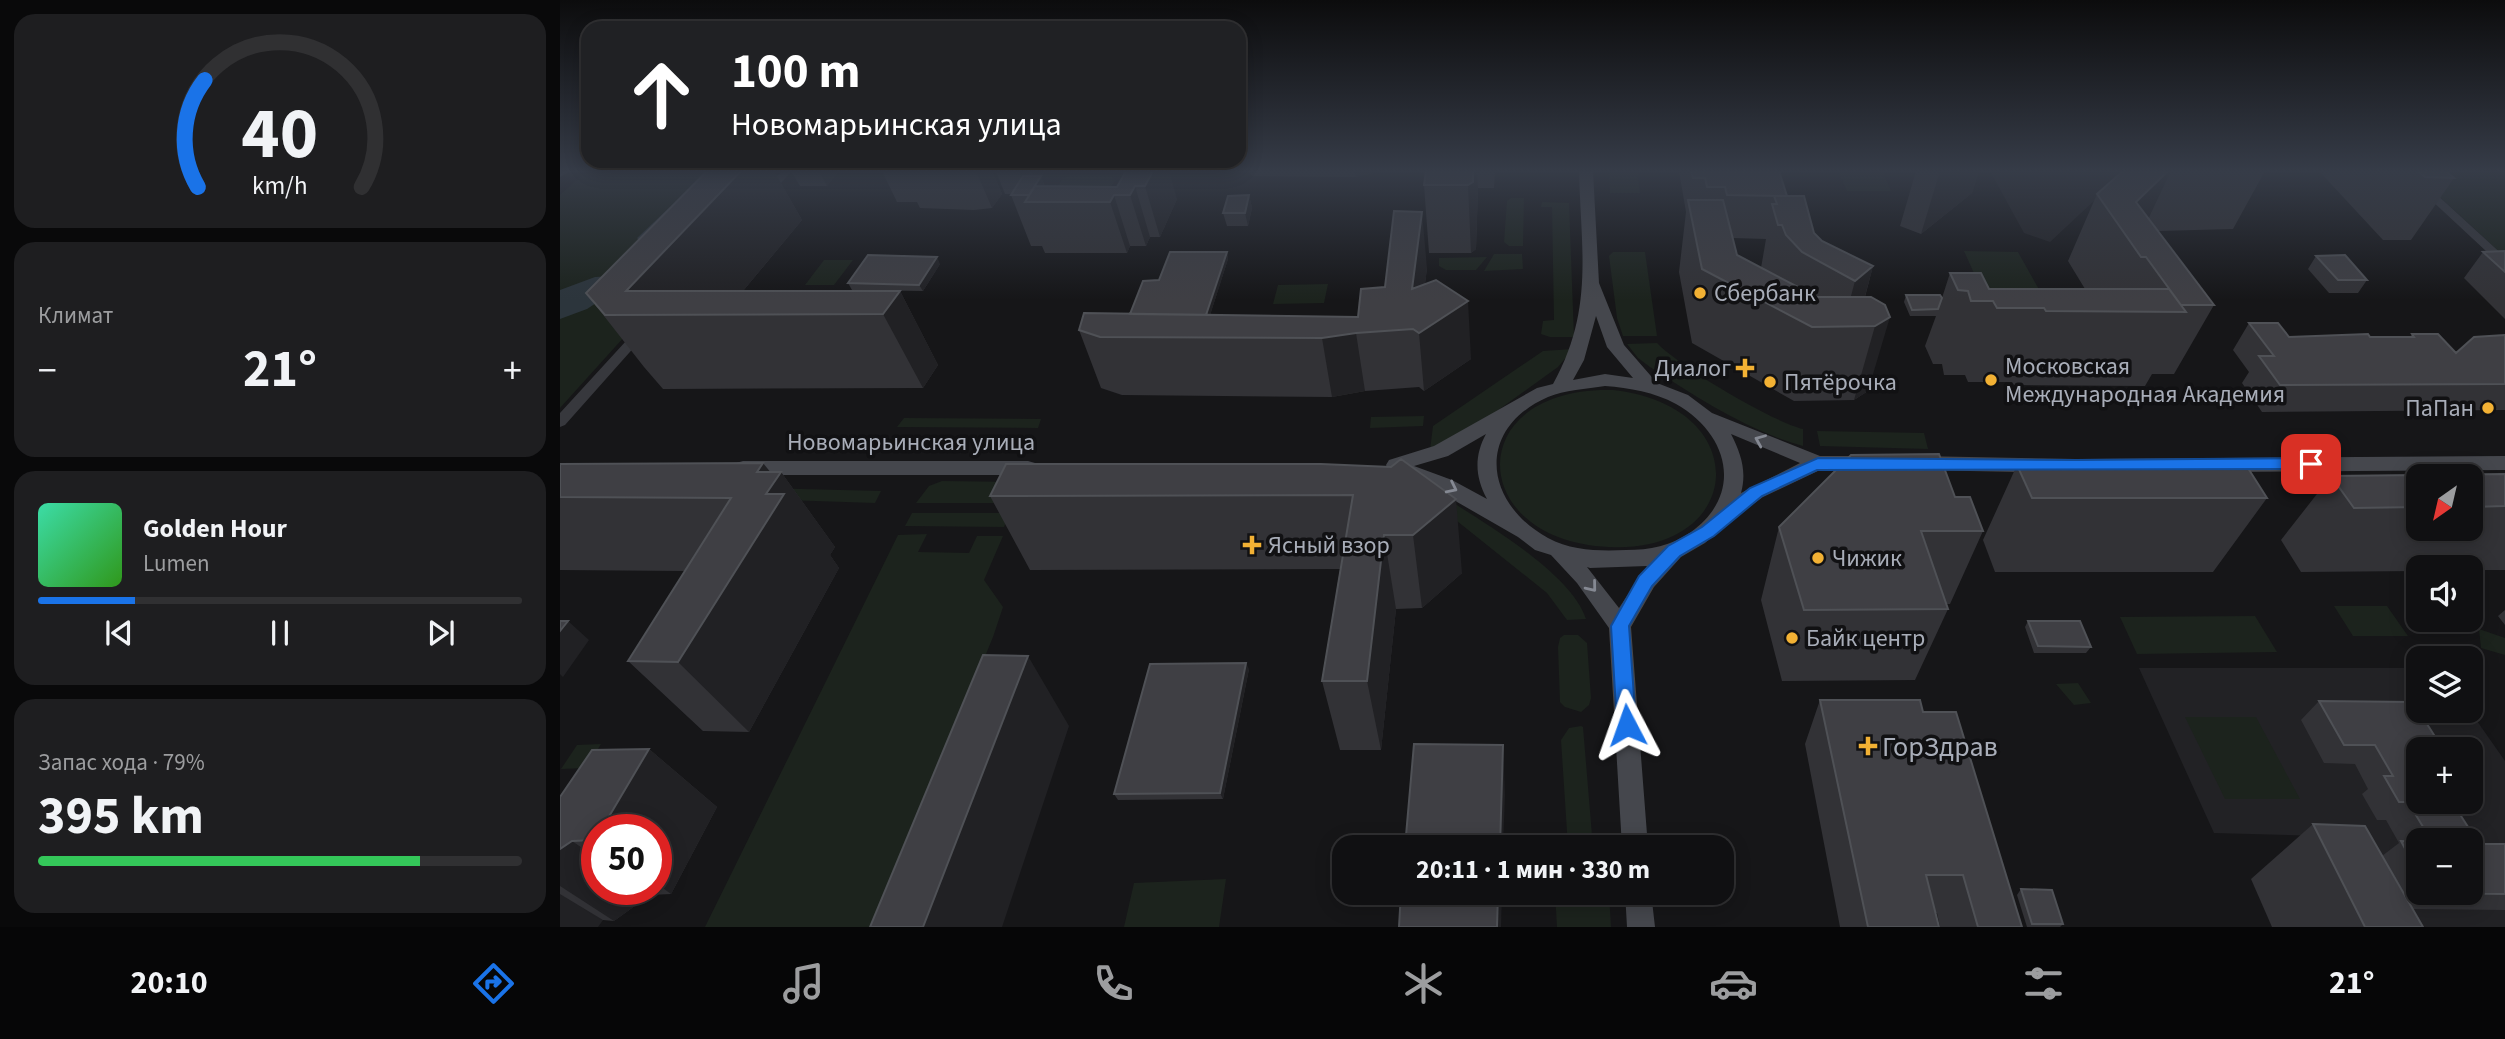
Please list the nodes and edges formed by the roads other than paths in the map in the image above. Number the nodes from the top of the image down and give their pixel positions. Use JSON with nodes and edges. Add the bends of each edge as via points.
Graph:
{"nodes":[{"id":1,"x":1589,"y":214,"type":"edge"},
{"id":2,"x":2452,"y":214,"type":"edge"},
{"id":3,"x":2505,"y":263,"type":"edge"},
{"id":4,"x":1593,"y":285,"type":"junction"},
{"id":5,"x":654,"y":317,"type":"edge"},
{"id":6,"x":1561,"y":386,"type":"junction"},
{"id":7,"x":1650,"y":386,"type":"junction"},
{"id":8,"x":1514,"y":409,"type":"junction"},
{"id":9,"x":1704,"y":415,"type":"junction"},
{"id":10,"x":560,"y":422,"type":"edge"},
{"id":11,"x":1818,"y":463,"type":"junction"},
{"id":12,"x":2505,"y":463,"type":"edge"},
{"id":13,"x":726,"y":468,"type":"edge"},
{"id":14,"x":1043,"y":468,"type":"edge"},
{"id":15,"x":1720,"y":519,"type":"junction"},
{"id":16,"x":1518,"y":529,"type":"junction"},
{"id":17,"x":1674,"y":551,"type":"junction"},
{"id":18,"x":1559,"y":552,"type":"junction"},
{"id":19,"x":1620,"y":626,"type":"junction"},
{"id":20,"x":1634,"y":835,"type":"edge"},
{"id":21,"x":1639,"y":905,"type":"edge"},
{"id":22,"x":1641,"y":927,"type":"edge"}],
"edges":[{"from":1,"to":4,"type":"main road"},
{"from":2,"to":3,"type":"street"},
{"from":4,"to":6,"type":"main road","via":[[1584,341]]},
{"from":4,"to":7,"type":"main road","via":[[1616,346]]},
{"from":5,"to":10,"type":"street"},
{"from":6,"to":7,"type":"main road","via":[[1605,380]]},
{"from":6,"to":8,"type":"main road"},
{"from":7,"to":9,"type":"main road"},
{"from":8,"to":16,"type":"main road","via":[[1488,445],[1484,467],[1499,510]]},
{"from":8,"to":16,"type":"main road","one_way":true,"via":[[1441,452],[1381,467],[1446,484]]},
{"from":11,"to":9,"type":"main road","one_way":true},
{"from":9,"to":15,"type":"main road","via":[[1719,429],[1735,465],[1730,502]]},
{"from":11,"to":12,"type":"main road"},
{"from":11,"to":15,"type":"main road","via":[[1756,492]]},
{"from":13,"to":14,"type":"main road","name":"Новомарьинская улица"},
{"from":15,"to":17,"type":"main road"},
{"from":16,"to":18,"type":"main road"},
{"from":17,"to":18,"type":"main road","via":[[1629,561]]},
{"from":17,"to":19,"type":"main road","via":[[1646,581]]},
{"from":18,"to":19,"type":"main road","one_way":true},
{"from":19,"to":20,"type":"main road"},
{"from":21,"to":22,"type":"main road"}]}
